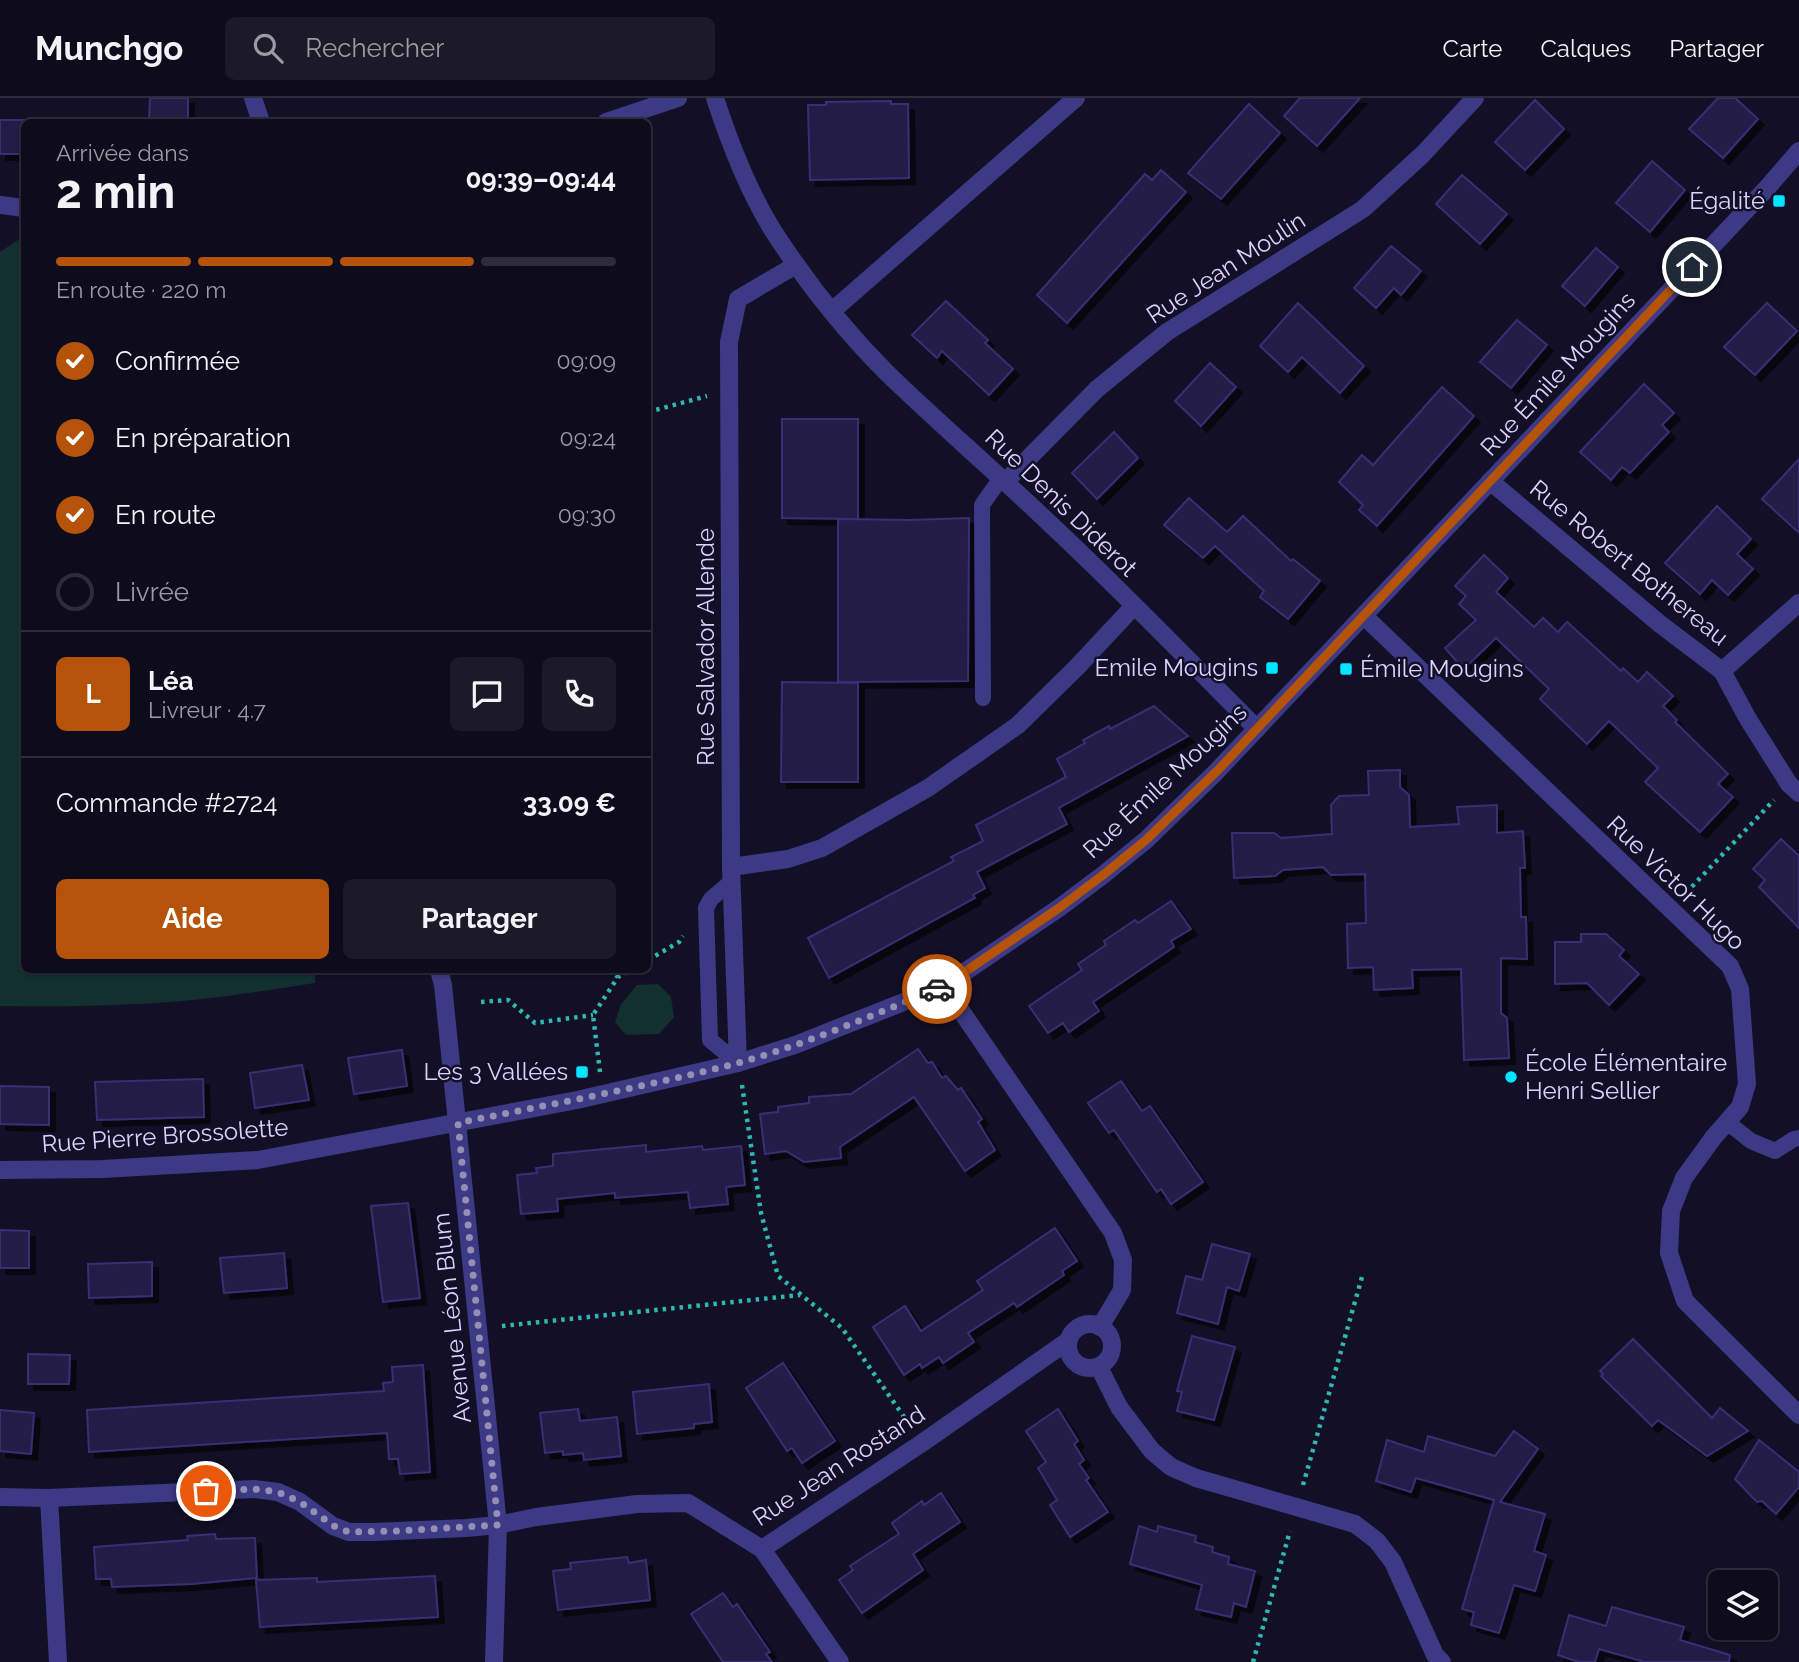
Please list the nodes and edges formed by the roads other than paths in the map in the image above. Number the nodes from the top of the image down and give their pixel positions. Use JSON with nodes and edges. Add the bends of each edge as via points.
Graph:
{"nodes":[{"id":1,"x":253,"y":98,"type":"edge"},
{"id":2,"x":678,"y":98,"type":"edge"},
{"id":3,"x":715,"y":98,"type":"edge"},
{"id":4,"x":1076,"y":98,"type":"edge"},
{"id":5,"x":1475,"y":98,"type":"edge"},
{"id":6,"x":260,"y":119,"type":"edge"},
{"id":7,"x":615,"y":119,"type":"edge"},
{"id":8,"x":1799,"y":151,"type":"edge"},
{"id":9,"x":0,"y":205,"type":"edge"},
{"id":10,"x":21,"y":208,"type":"edge"},
{"id":11,"x":796,"y":265,"type":"junction"},
{"id":12,"x":832,"y":311,"type":"junction"},
{"id":13,"x":1003,"y":480,"type":"junction"},
{"id":14,"x":1490,"y":481,"type":"junction"},
{"id":15,"x":1799,"y":603,"type":"edge"},
{"id":16,"x":1134,"y":606,"type":"junction"},
{"id":17,"x":1364,"y":616,"type":"junction"},
{"id":18,"x":1723,"y":670,"type":"junction"},
{"id":19,"x":983,"y":698,"type":"dead end"},
{"id":20,"x":1257,"y":729,"type":"junction"},
{"id":21,"x":1794,"y":788,"type":"edge"},
{"id":22,"x":731,"y":874,"type":"junction"},
{"id":23,"x":440,"y":973,"type":"edge"},
{"id":24,"x":944,"y":986,"type":"junction"},
{"id":25,"x":738,"y":1062,"type":"junction"},
{"id":26,"x":1727,"y":1122,"type":"junction"},
{"id":27,"x":458,"y":1123,"type":"junction"},
{"id":28,"x":1799,"y":1138,"type":"edge"},
{"id":29,"x":0,"y":1170,"type":"edge"},
{"id":30,"x":1100,"y":1327,"type":"junction"},
{"id":31,"x":1068,"y":1341,"type":"junction"},
{"id":32,"x":1099,"y":1367,"type":"junction"},
{"id":33,"x":1799,"y":1415,"type":"edge"},
{"id":34,"x":0,"y":1497,"type":"edge"},
{"id":35,"x":49,"y":1498,"type":"junction"},
{"id":36,"x":498,"y":1525,"type":"junction"},
{"id":37,"x":762,"y":1549,"type":"junction"},
{"id":38,"x":58,"y":1662,"type":"edge"},
{"id":39,"x":494,"y":1662,"type":"edge"},
{"id":40,"x":840,"y":1662,"type":"edge"},
{"id":41,"x":1442,"y":1662,"type":"edge"}],
"edges":[{"from":1,"to":6,"type":"street"},
{"from":2,"to":7,"type":"street"},
{"from":3,"to":11,"type":"street","name":"Rue Denis Diderot","via":[[726,134],[761,208]]},
{"from":4,"to":12,"type":"street"},
{"from":5,"to":13,"type":"street","name":"Rue Jean Moulin","via":[[1363,209],[1167,332],[1097,389]]},
{"from":8,"to":14,"type":"street","name":"Rue Émile Mougins"},
{"from":9,"to":10,"type":"street"},
{"from":11,"to":12,"type":"street","name":"Rue Denis Diderot"},
{"from":11,"to":22,"type":"street","name":"Rue Salvador Allende","via":[[738,299],[729,342]]},
{"from":12,"to":13,"type":"street","name":"Rue Denis Diderot","via":[[886,372]]},
{"from":13,"to":16,"type":"street","name":"Rue Denis Diderot"},
{"from":13,"to":19,"type":"lane","via":[[982,505]]},
{"from":14,"to":17,"type":"street","name":"Rue Émile Mougins"},
{"from":14,"to":18,"type":"street","name":"Rue Robert Bothereau","via":[[1660,624]]},
{"from":15,"to":18,"type":"street"},
{"from":16,"to":20,"type":"street","name":"Rue Denis Diderot"},
{"from":16,"to":22,"type":"street","via":[[1018,725],[928,788],[822,848]]},
{"from":17,"to":20,"type":"street","name":"Rue Émile Mougins"},
{"from":17,"to":26,"type":"street","name":"Rue Victor Hugo","via":[[1730,966],[1740,989],[1747,1084],[1740,1107]]},
{"from":18,"to":21,"type":"street","name":"Rue Robert Bothereau","via":[[1748,719]]},
{"from":20,"to":24,"type":"street","name":"Rue Émile Mougins","via":[[1146,840],[1059,908]]},
{"from":22,"to":25,"type":"street","name":"Rue Salvador Allende"},
{"from":22,"to":25,"type":"lane","via":[[706,908],[710,1040]]},
{"from":23,"to":27,"type":"street","name":"Avenue Léon Blum"},
{"from":24,"to":25,"type":"street","name":"Rue Émile Mougins","via":[[809,1041]]},
{"from":24,"to":30,"type":"street","via":[[1113,1233],[1123,1260],[1122,1290]]},
{"from":25,"to":27,"type":"street","name":"Rue Émile Mougins"},
{"from":26,"to":28,"type":"lane","via":[[1751,1141],[1775,1151]]},
{"from":26,"to":33,"type":"street","name":"Rue Victor Hugo","via":[[1684,1178],[1671,1211],[1669,1253],[1685,1301]]},
{"from":27,"to":29,"type":"street","name":"Rue Pierre Brossolette","via":[[258,1160],[103,1170]]},
{"from":27,"to":36,"type":"street","name":"Avenue Léon Blum"},
{"from":30,"to":31,"type":"street","via":[[1081,1326]]},
{"from":30,"to":32,"type":"street","via":[[1112,1344],[1109,1357]]},
{"from":31,"to":32,"type":"street","via":[[1070,1355],[1079,1366]]},
{"from":31,"to":37,"type":"street","name":"Rue Jean Rostand"},
{"from":32,"to":41,"type":"street","via":[[1119,1407],[1152,1451],[1171,1467],[1355,1524],[1377,1541],[1393,1562]]},
{"from":34,"to":35,"type":"street","name":"Rue Jean Rostand"},
{"from":35,"to":36,"type":"street","name":"Rue Jean Rostand","via":[[254,1489],[278,1492],[349,1532]]},
{"from":35,"to":38,"type":"street"},
{"from":36,"to":37,"type":"street","name":"Rue Jean Rostand","via":[[637,1504],[688,1503]]},
{"from":36,"to":39,"type":"street","name":"Avenue Léon Blum"},
{"from":37,"to":40,"type":"street"}]}
